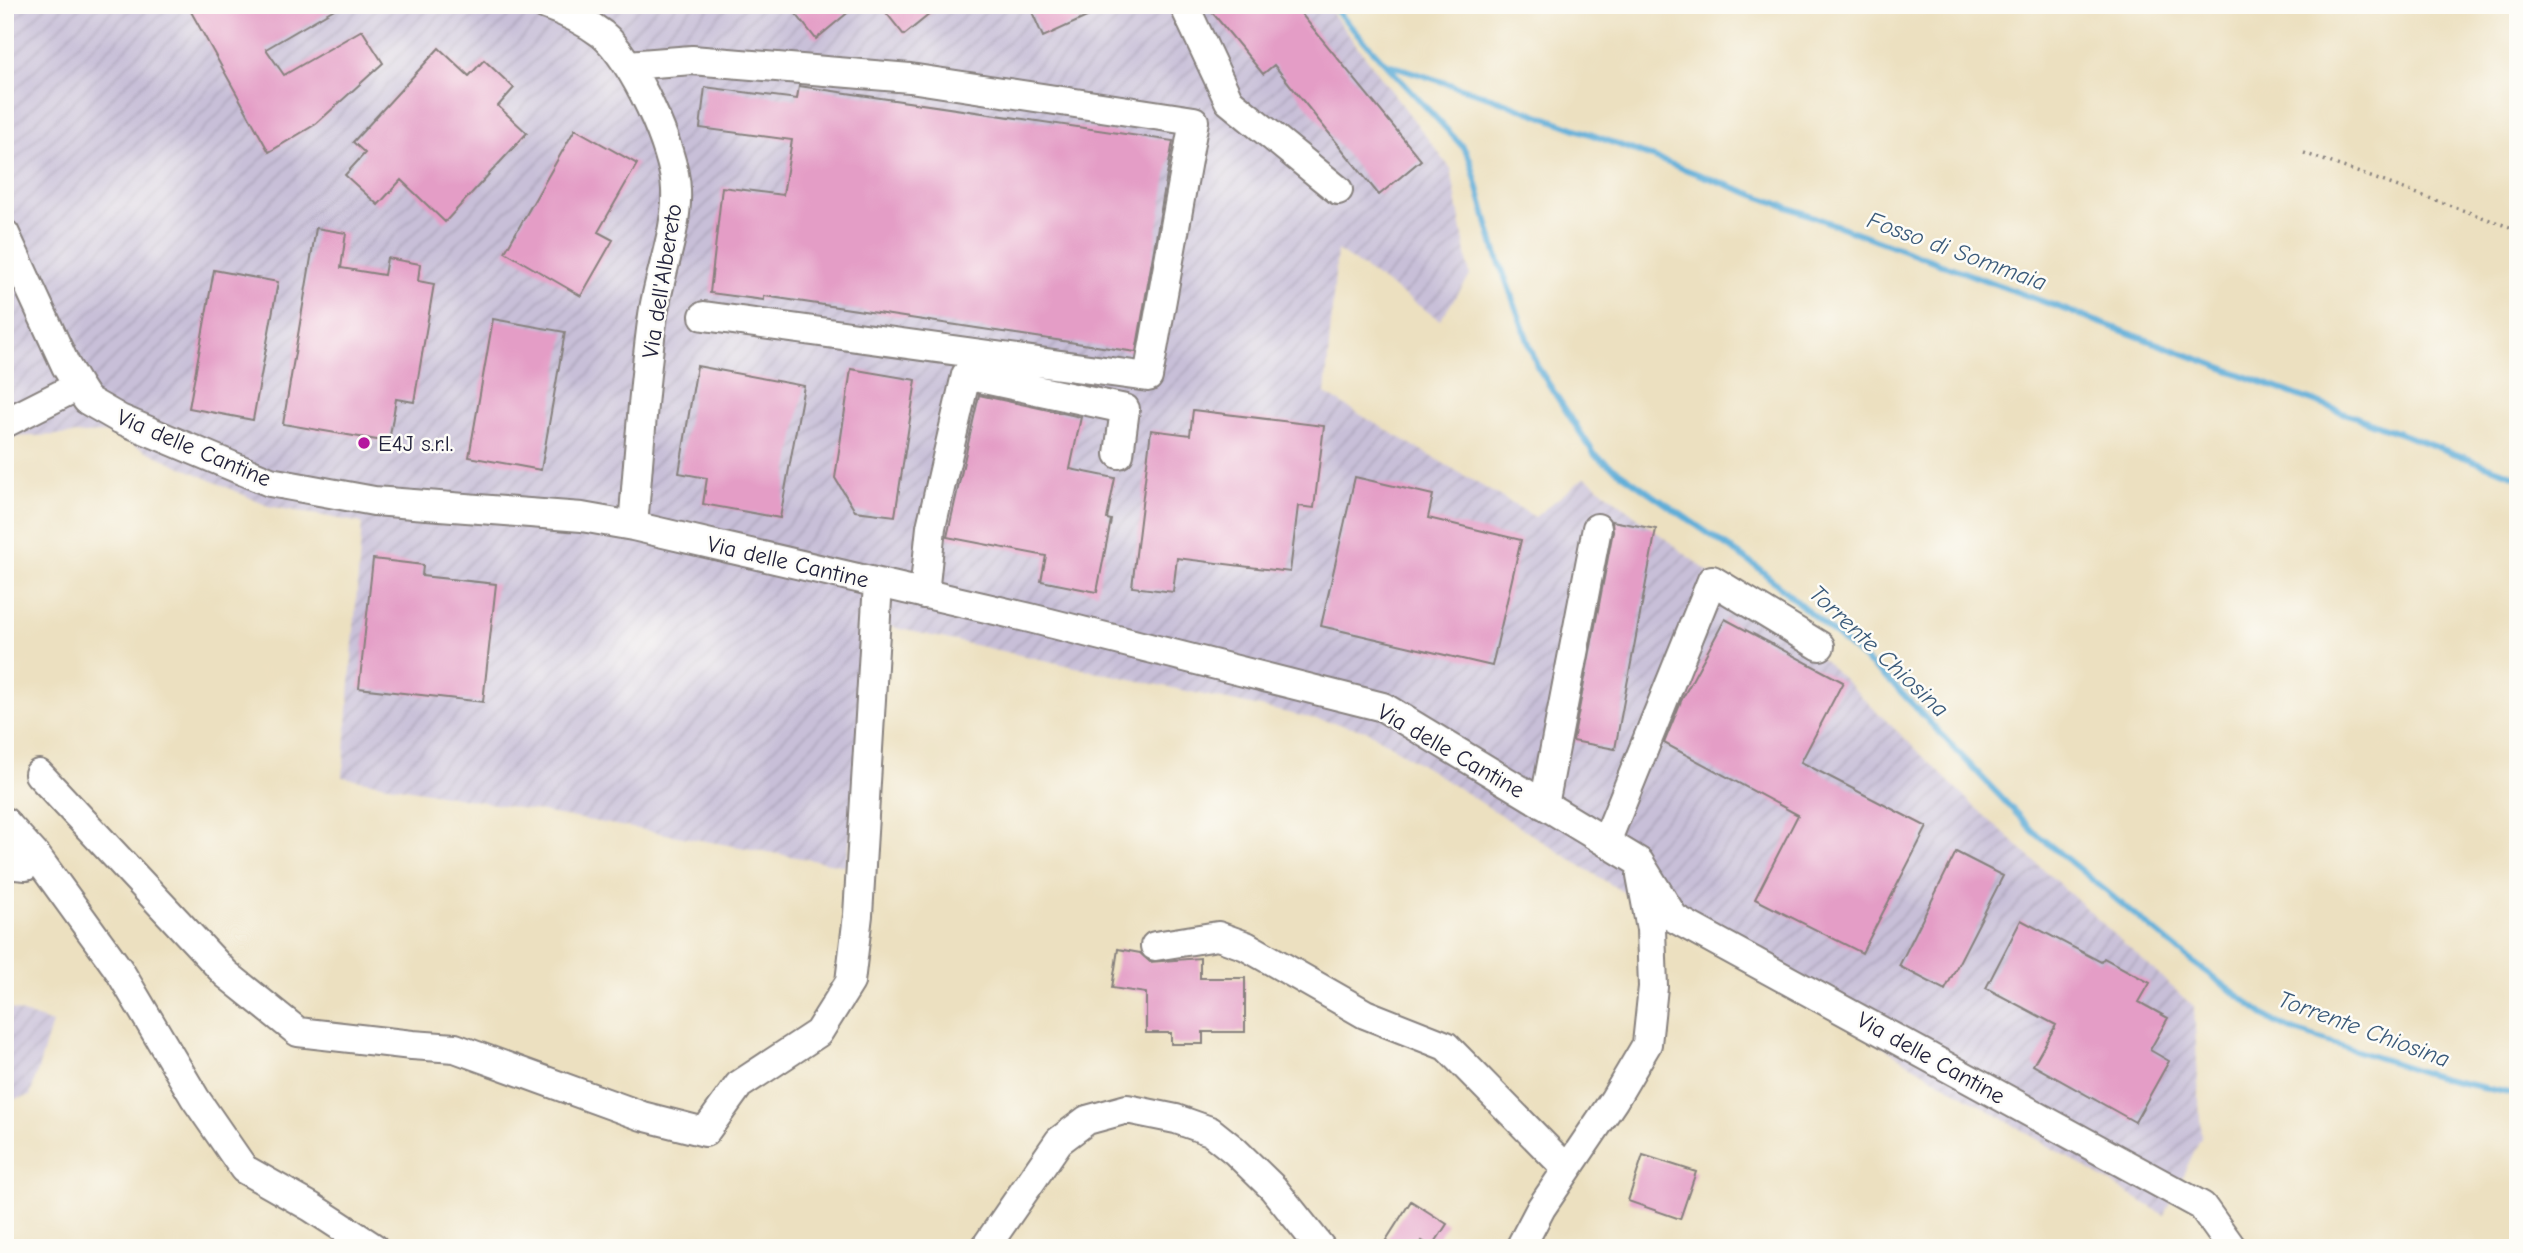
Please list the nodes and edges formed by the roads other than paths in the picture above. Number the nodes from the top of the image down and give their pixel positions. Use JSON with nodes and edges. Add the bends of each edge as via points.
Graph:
{"nodes":[{"id":1,"x":546,"y":5,"type":"edge"},
{"id":2,"x":1184,"y":5,"type":"edge"},
{"id":3,"x":628,"y":65,"type":"junction"},
{"id":4,"x":1338,"y":190,"type":"dead end"},
{"id":5,"x":5,"y":234,"type":"edge"},
{"id":6,"x":704,"y":316,"type":"dead end"},
{"id":7,"x":78,"y":386,"type":"junction"},
{"id":8,"x":5,"y":423,"type":"edge"},
{"id":9,"x":1119,"y":454,"type":"dead end"},
{"id":10,"x":633,"y":526,"type":"junction"},
{"id":11,"x":1597,"y":528,"type":"dead end"},
{"id":12,"x":878,"y":583,"type":"junction"},
{"id":13,"x":924,"y":594,"type":"junction"},
{"id":14,"x":1820,"y":646,"type":"dead end"},
{"id":15,"x":39,"y":774,"type":"dead end"},
{"id":16,"x":1544,"y":805,"type":"junction"},
{"id":17,"x":5,"y":822,"type":"edge"},
{"id":18,"x":1606,"y":842,"type":"junction"},
{"id":19,"x":37,"y":856,"type":"junction"},
{"id":20,"x":1639,"y":862,"type":"junction"},
{"id":21,"x":5,"y":864,"type":"edge"},
{"id":22,"x":1155,"y":946,"type":"dead end"},
{"id":23,"x":1567,"y":1169,"type":"junction"},
{"id":24,"x":374,"y":1248,"type":"edge"},
{"id":25,"x":985,"y":1248,"type":"edge"},
{"id":26,"x":1321,"y":1248,"type":"edge"},
{"id":27,"x":1520,"y":1248,"type":"edge"},
{"id":28,"x":2232,"y":1248,"type":"edge"}],
"edges":[{"from":1,"to":3,"type":"street","name":"Via dell'Albereto","via":[[604,35]]},
{"from":2,"to":4,"type":"street","via":[[1229,101]]},
{"from":3,"to":6,"type":"street","via":[[692,60],[910,78],[1194,121],[1148,377]]},
{"from":3,"to":10,"type":"street","name":"Via dell'Albereto","via":[[667,148],[677,191],[653,312]]},
{"from":5,"to":7,"type":"street","name":"Via delle Cantine"},
{"from":7,"to":8,"type":"street"},
{"from":7,"to":10,"type":"street","name":"Via delle Cantine","via":[[87,400],[120,419],[271,482],[374,501],[582,517]]},
{"from":9,"to":13,"type":"street","via":[[1125,409],[966,375],[931,527]]},
{"from":10,"to":12,"type":"street","name":"Via delle Cantine"},
{"from":11,"to":16,"type":"street"},
{"from":12,"to":13,"type":"street","name":"Via delle Cantine"},
{"from":12,"to":15,"type":"street","via":[[850,982],[818,1033],[739,1085],[705,1132],[642,1116],[456,1048],[298,1032],[226,974]]},
{"from":13,"to":16,"type":"street","name":"Via delle Cantine","via":[[1383,707]]},
{"from":14,"to":18,"type":"street","via":[[1712,580]]},
{"from":16,"to":18,"type":"street","name":"Via delle Cantine"},
{"from":17,"to":19,"type":"street"},
{"from":18,"to":20,"type":"street","name":"Via delle Cantine"},
{"from":19,"to":21,"type":"street","via":[[26,866]]},
{"from":19,"to":24,"type":"street","via":[[119,971],[195,1098],[244,1169]]},
{"from":20,"to":23,"type":"street","via":[[1651,929],[1653,975],[1647,1044]]},
{"from":20,"to":28,"type":"street","name":"Via delle Cantine","via":[[1674,918],[2202,1206]]},
{"from":22,"to":23,"type":"street","via":[[1218,936],[1365,1014],[1446,1046]]},
{"from":23,"to":27,"type":"street"},
{"from":25,"to":26,"type":"street","via":[[1059,1141],[1087,1120],[1127,1109],[1210,1130],[1273,1188]]}]}
